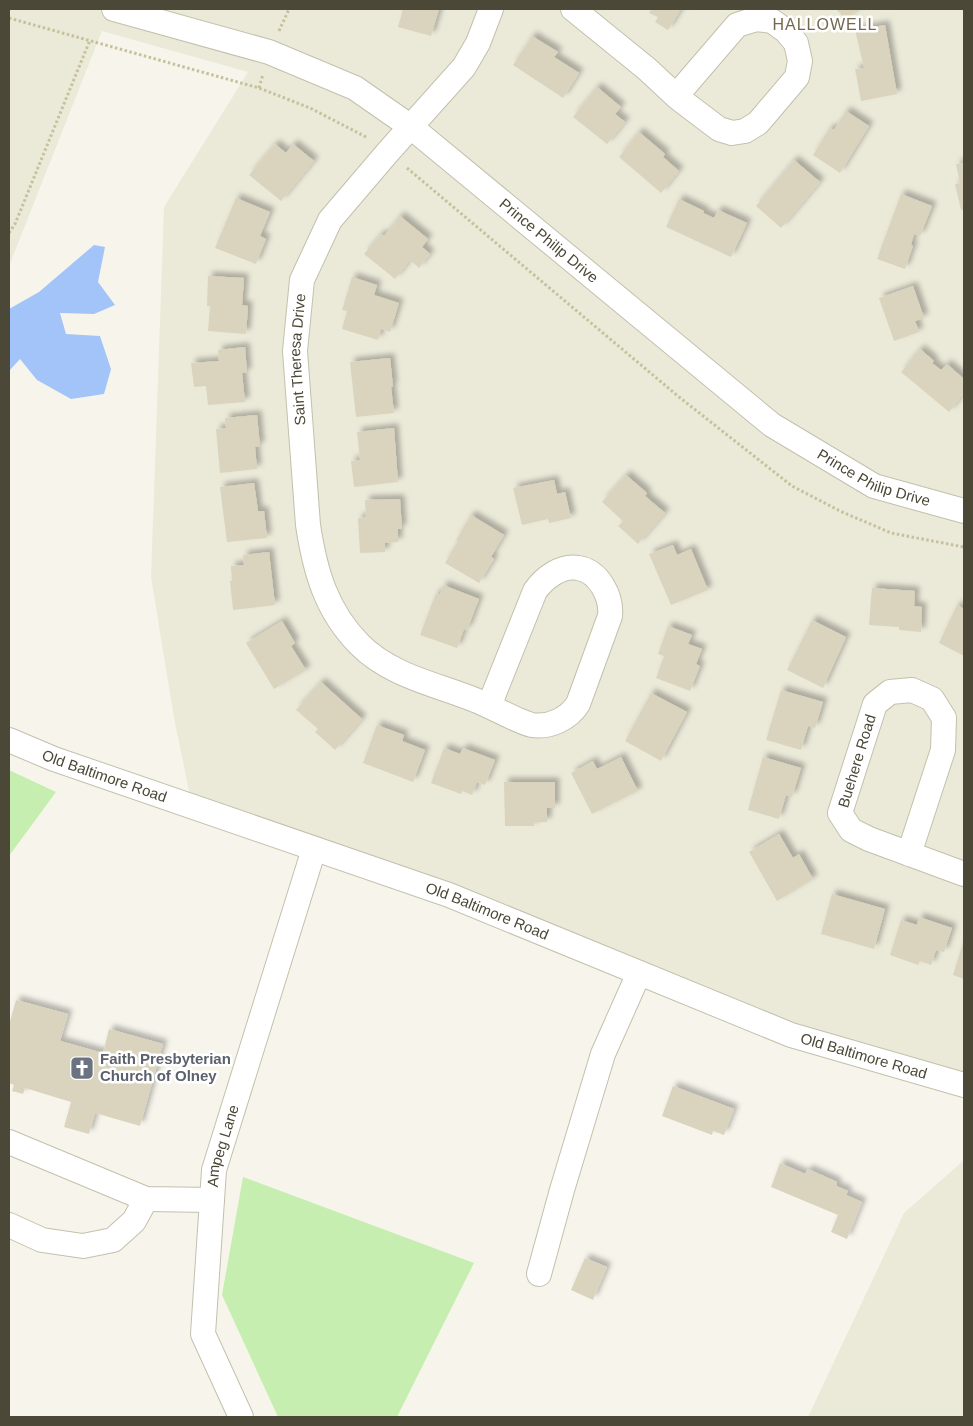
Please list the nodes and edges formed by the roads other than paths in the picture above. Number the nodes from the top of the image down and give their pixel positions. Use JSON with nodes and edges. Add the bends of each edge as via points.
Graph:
{"nodes":[{"id":1,"x":114,"y":9,"type":"edge"},
{"id":2,"x":492,"y":9,"type":"edge"},
{"id":3,"x":572,"y":9,"type":"edge"},
{"id":4,"x":676,"y":96,"type":"junction"},
{"id":5,"x":411,"y":127,"type":"junction"},
{"id":6,"x":964,"y":511,"type":"edge"},
{"id":7,"x":489,"y":706,"type":"junction"},
{"id":8,"x":9,"y":740,"type":"edge"},
{"id":9,"x":314,"y":849,"type":"junction"},
{"id":10,"x":909,"y":854,"type":"junction"},
{"id":11,"x":964,"y":874,"type":"edge"},
{"id":12,"x":639,"y":973,"type":"junction"},
{"id":13,"x":964,"y":1085,"type":"edge"},
{"id":14,"x":9,"y":1142,"type":"edge"},
{"id":15,"x":146,"y":1199,"type":"junction"},
{"id":16,"x":212,"y":1200,"type":"junction"},
{"id":17,"x":9,"y":1224,"type":"edge"},
{"id":18,"x":539,"y":1274,"type":"dead end"},
{"id":19,"x":241,"y":1417,"type":"edge"}],
"edges":[{"from":1,"to":5,"type":"street","name":"Prince Philip Drive","via":[[269,52],[355,88]]},
{"from":2,"to":5,"type":"street","name":"Saint Theresa Drive","via":[[464,67]]},
{"from":3,"to":4,"type":"street"},
{"from":4,"to":4,"type":"street","via":[[719,129],[732,133],[746,131],[758,123],[797,78],[800,60],[796,43],[772,21],[756,19],[737,25]]},
{"from":5,"to":6,"type":"street","name":"Prince Philip Drive","via":[[772,425],[874,486]]},
{"from":5,"to":7,"type":"street","name":"Saint Theresa Drive","via":[[330,220],[302,280],[295,351],[312,553],[325,594],[348,632],[362,647],[400,672]]},
{"from":7,"to":7,"type":"street","name":"Saint Theresa Drive","via":[[540,584],[568,568],[578,568],[596,579],[609,598],[610,616],[574,710],[559,721],[532,724]]},
{"from":8,"to":9,"type":"street","name":"Old Baltimore Road","via":[[54,759]]},
{"from":9,"to":12,"type":"street","name":"Old Baltimore Road","via":[[449,895]]},
{"from":9,"to":16,"type":"street","name":"Ampeg Lane","via":[[214,1170]]},
{"from":10,"to":10,"type":"street","name":"Buehere Road","via":[[943,750],[944,718],[932,699],[912,690],[890,692],[874,704],[840,813],[851,830]]},
{"from":10,"to":11,"type":"street","name":"Buehere Road"},
{"from":12,"to":13,"type":"street","name":"Old Baltimore Road","via":[[791,1035]]},
{"from":12,"to":18,"type":"street","via":[[603,1054]]},
{"from":14,"to":15,"type":"street"},
{"from":15,"to":16,"type":"street"},
{"from":15,"to":17,"type":"street","via":[[134,1221],[112,1240],[83,1246],[42,1240]]},
{"from":16,"to":19,"type":"street","name":"Ampeg Lane","via":[[203,1334]]}]}
